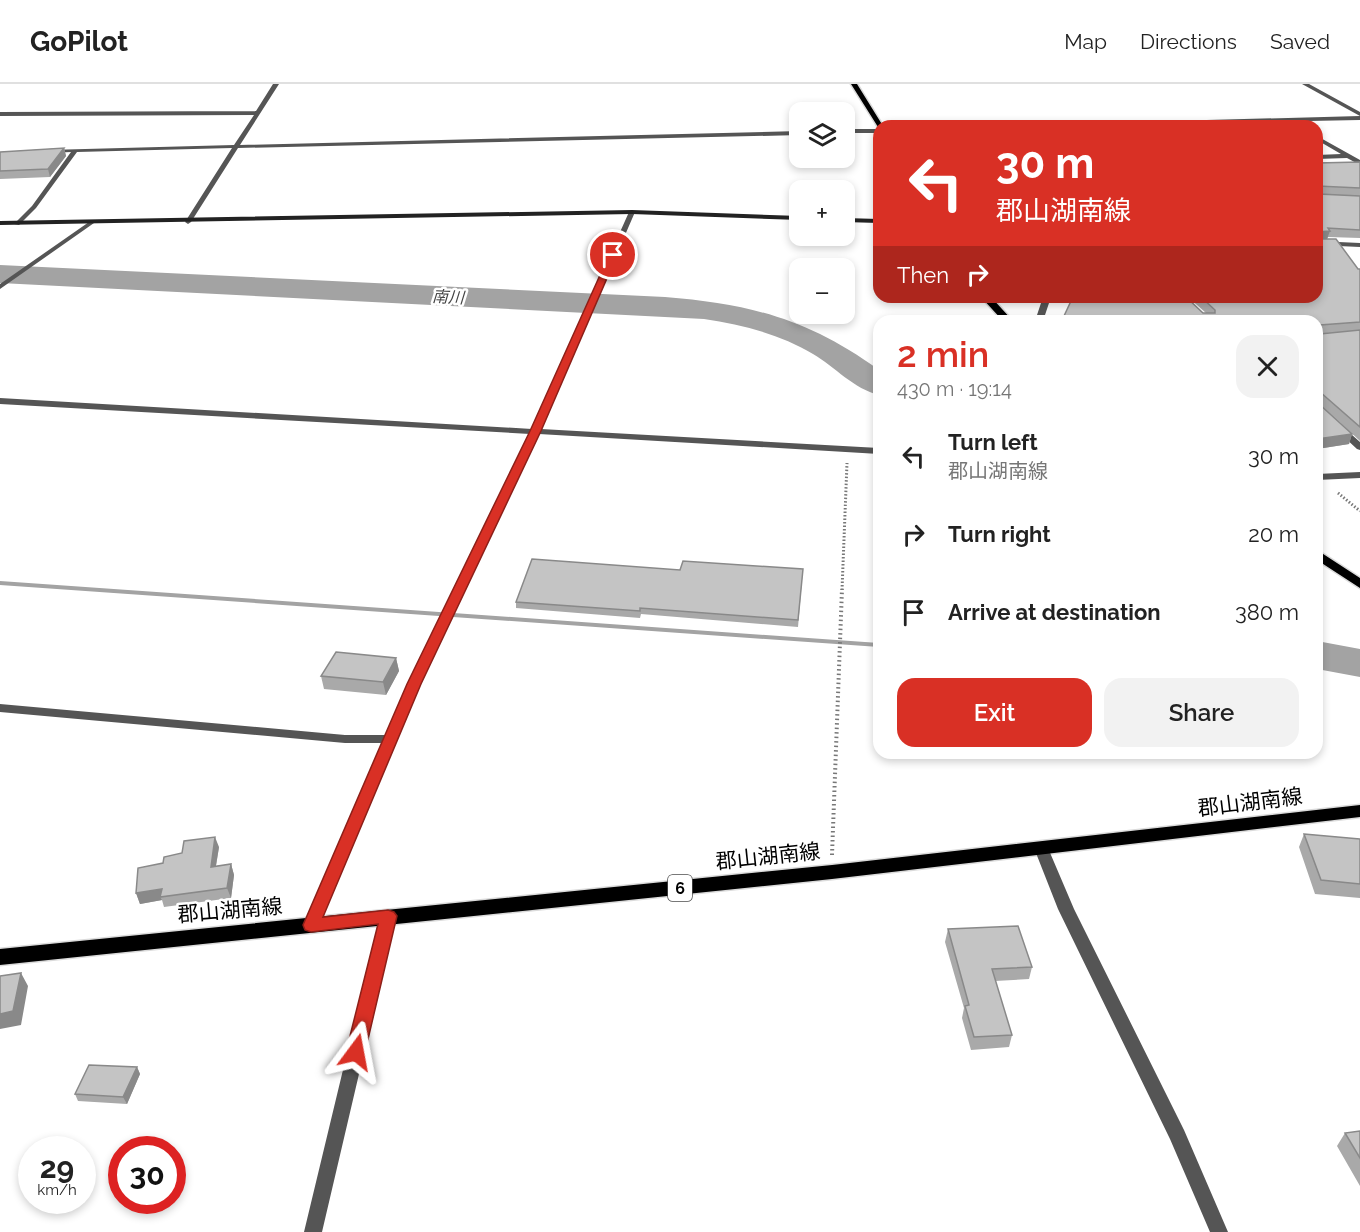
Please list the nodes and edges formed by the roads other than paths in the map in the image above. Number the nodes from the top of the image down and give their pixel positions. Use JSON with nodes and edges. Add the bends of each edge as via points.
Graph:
{"nodes":[{"id":1,"x":276,"y":84,"type":"edge"},
{"id":2,"x":854,"y":84,"type":"edge"},
{"id":3,"x":1305,"y":84,"type":"edge"},
{"id":4,"x":258,"y":113,"type":"junction"},
{"id":5,"x":0,"y":114,"type":"edge"},
{"id":6,"x":1360,"y":116,"type":"edge"},
{"id":7,"x":876,"y":120,"type":"edge"},
{"id":8,"x":1288,"y":120,"type":"edge"},
{"id":9,"x":855,"y":131,"type":"edge"},
{"id":10,"x":873,"y":131,"type":"edge"},
{"id":11,"x":789,"y":133,"type":"edge"},
{"id":12,"x":1323,"y":141,"type":"edge"},
{"id":13,"x":236,"y":146,"type":"junction"},
{"id":14,"x":76,"y":150,"type":"junction"},
{"id":15,"x":46,"y":151,"type":"edge"},
{"id":16,"x":1360,"y":152,"type":"edge"},
{"id":17,"x":1345,"y":154,"type":"junction"},
{"id":18,"x":1323,"y":156,"type":"edge"},
{"id":19,"x":1360,"y":163,"type":"edge"},
{"id":20,"x":632,"y":212,"type":"junction"},
{"id":21,"x":789,"y":218,"type":"edge"},
{"id":22,"x":855,"y":220,"type":"edge"},
{"id":23,"x":873,"y":221,"type":"edge"},
{"id":24,"x":188,"y":222,"type":"junction"},
{"id":25,"x":0,"y":223,"type":"edge"},
{"id":26,"x":91,"y":223,"type":"junction"},
{"id":27,"x":17,"y":224,"type":"junction"},
{"id":28,"x":1323,"y":243,"type":"edge"},
{"id":29,"x":1360,"y":245,"type":"edge"},
{"id":30,"x":0,"y":287,"type":"edge"},
{"id":31,"x":992,"y":303,"type":"edge"},
{"id":32,"x":1002,"y":315,"type":"edge"},
{"id":33,"x":0,"y":401,"type":"edge"},
{"id":34,"x":1323,"y":413,"type":"edge"},
{"id":35,"x":536,"y":431,"type":"junction"},
{"id":36,"x":1360,"y":447,"type":"edge"},
{"id":37,"x":873,"y":451,"type":"edge"},
{"id":38,"x":1360,"y":475,"type":"edge"},
{"id":39,"x":1323,"y":477,"type":"edge"},
{"id":40,"x":1323,"y":558,"type":"edge"},
{"id":41,"x":1360,"y":584,"type":"edge"},
{"id":42,"x":0,"y":708,"type":"edge"},
{"id":43,"x":392,"y":739,"type":"junction"},
{"id":44,"x":1360,"y":811,"type":"edge"},
{"id":45,"x":1041,"y":848,"type":"junction"},
{"id":46,"x":388,"y":916,"type":"junction"},
{"id":47,"x":311,"y":925,"type":"junction"},
{"id":48,"x":0,"y":957,"type":"edge"},
{"id":49,"x":313,"y":1232,"type":"edge"},
{"id":50,"x":1219,"y":1232,"type":"edge"}],
"edges":[{"from":1,"to":4,"type":"street"},
{"from":2,"to":7,"type":"main road"},
{"from":3,"to":6,"type":"street"},
{"from":4,"to":5,"type":"street"},
{"from":4,"to":13,"type":"street"},
{"from":6,"to":8,"type":"street"},
{"from":9,"to":10,"type":"street"},
{"from":11,"to":13,"type":"street"},
{"from":12,"to":17,"type":"street"},
{"from":13,"to":14,"type":"street"},
{"from":13,"to":24,"type":"street"},
{"from":14,"to":15,"type":"street"},
{"from":14,"to":27,"type":"street"},
{"from":16,"to":17,"type":"street"},
{"from":17,"to":18,"type":"street"},
{"from":17,"to":19,"type":"street"},
{"from":20,"to":21,"type":"street"},
{"from":20,"to":24,"type":"street"},
{"from":20,"to":35,"type":"street"},
{"from":22,"to":23,"type":"street"},
{"from":24,"to":26,"type":"street"},
{"from":25,"to":27,"type":"street"},
{"from":26,"to":27,"type":"street"},
{"from":26,"to":30,"type":"street"},
{"from":28,"to":29,"type":"street"},
{"from":31,"to":32,"type":"main road"},
{"from":33,"to":35,"type":"street"},
{"from":34,"to":36,"type":"street"},
{"from":35,"to":37,"type":"street"},
{"from":35,"to":43,"type":"street","via":[[419,674]]},
{"from":38,"to":39,"type":"street"},
{"from":40,"to":41,"type":"main road"},
{"from":42,"to":43,"type":"street","via":[[345,739]]},
{"from":43,"to":47,"type":"street"},
{"from":44,"to":45,"type":"main road","name":"郡山湖南線","number":"6"},
{"from":45,"to":46,"type":"main road","name":"郡山湖南線","number":"6"},
{"from":45,"to":50,"type":"street","via":[[1066,909],[1178,1136]]},
{"from":46,"to":47,"type":"main road","name":"郡山湖南線","number":"6"},
{"from":46,"to":49,"type":"street"},
{"from":47,"to":48,"type":"main road","name":"郡山湖南線","number":"6"}]}
